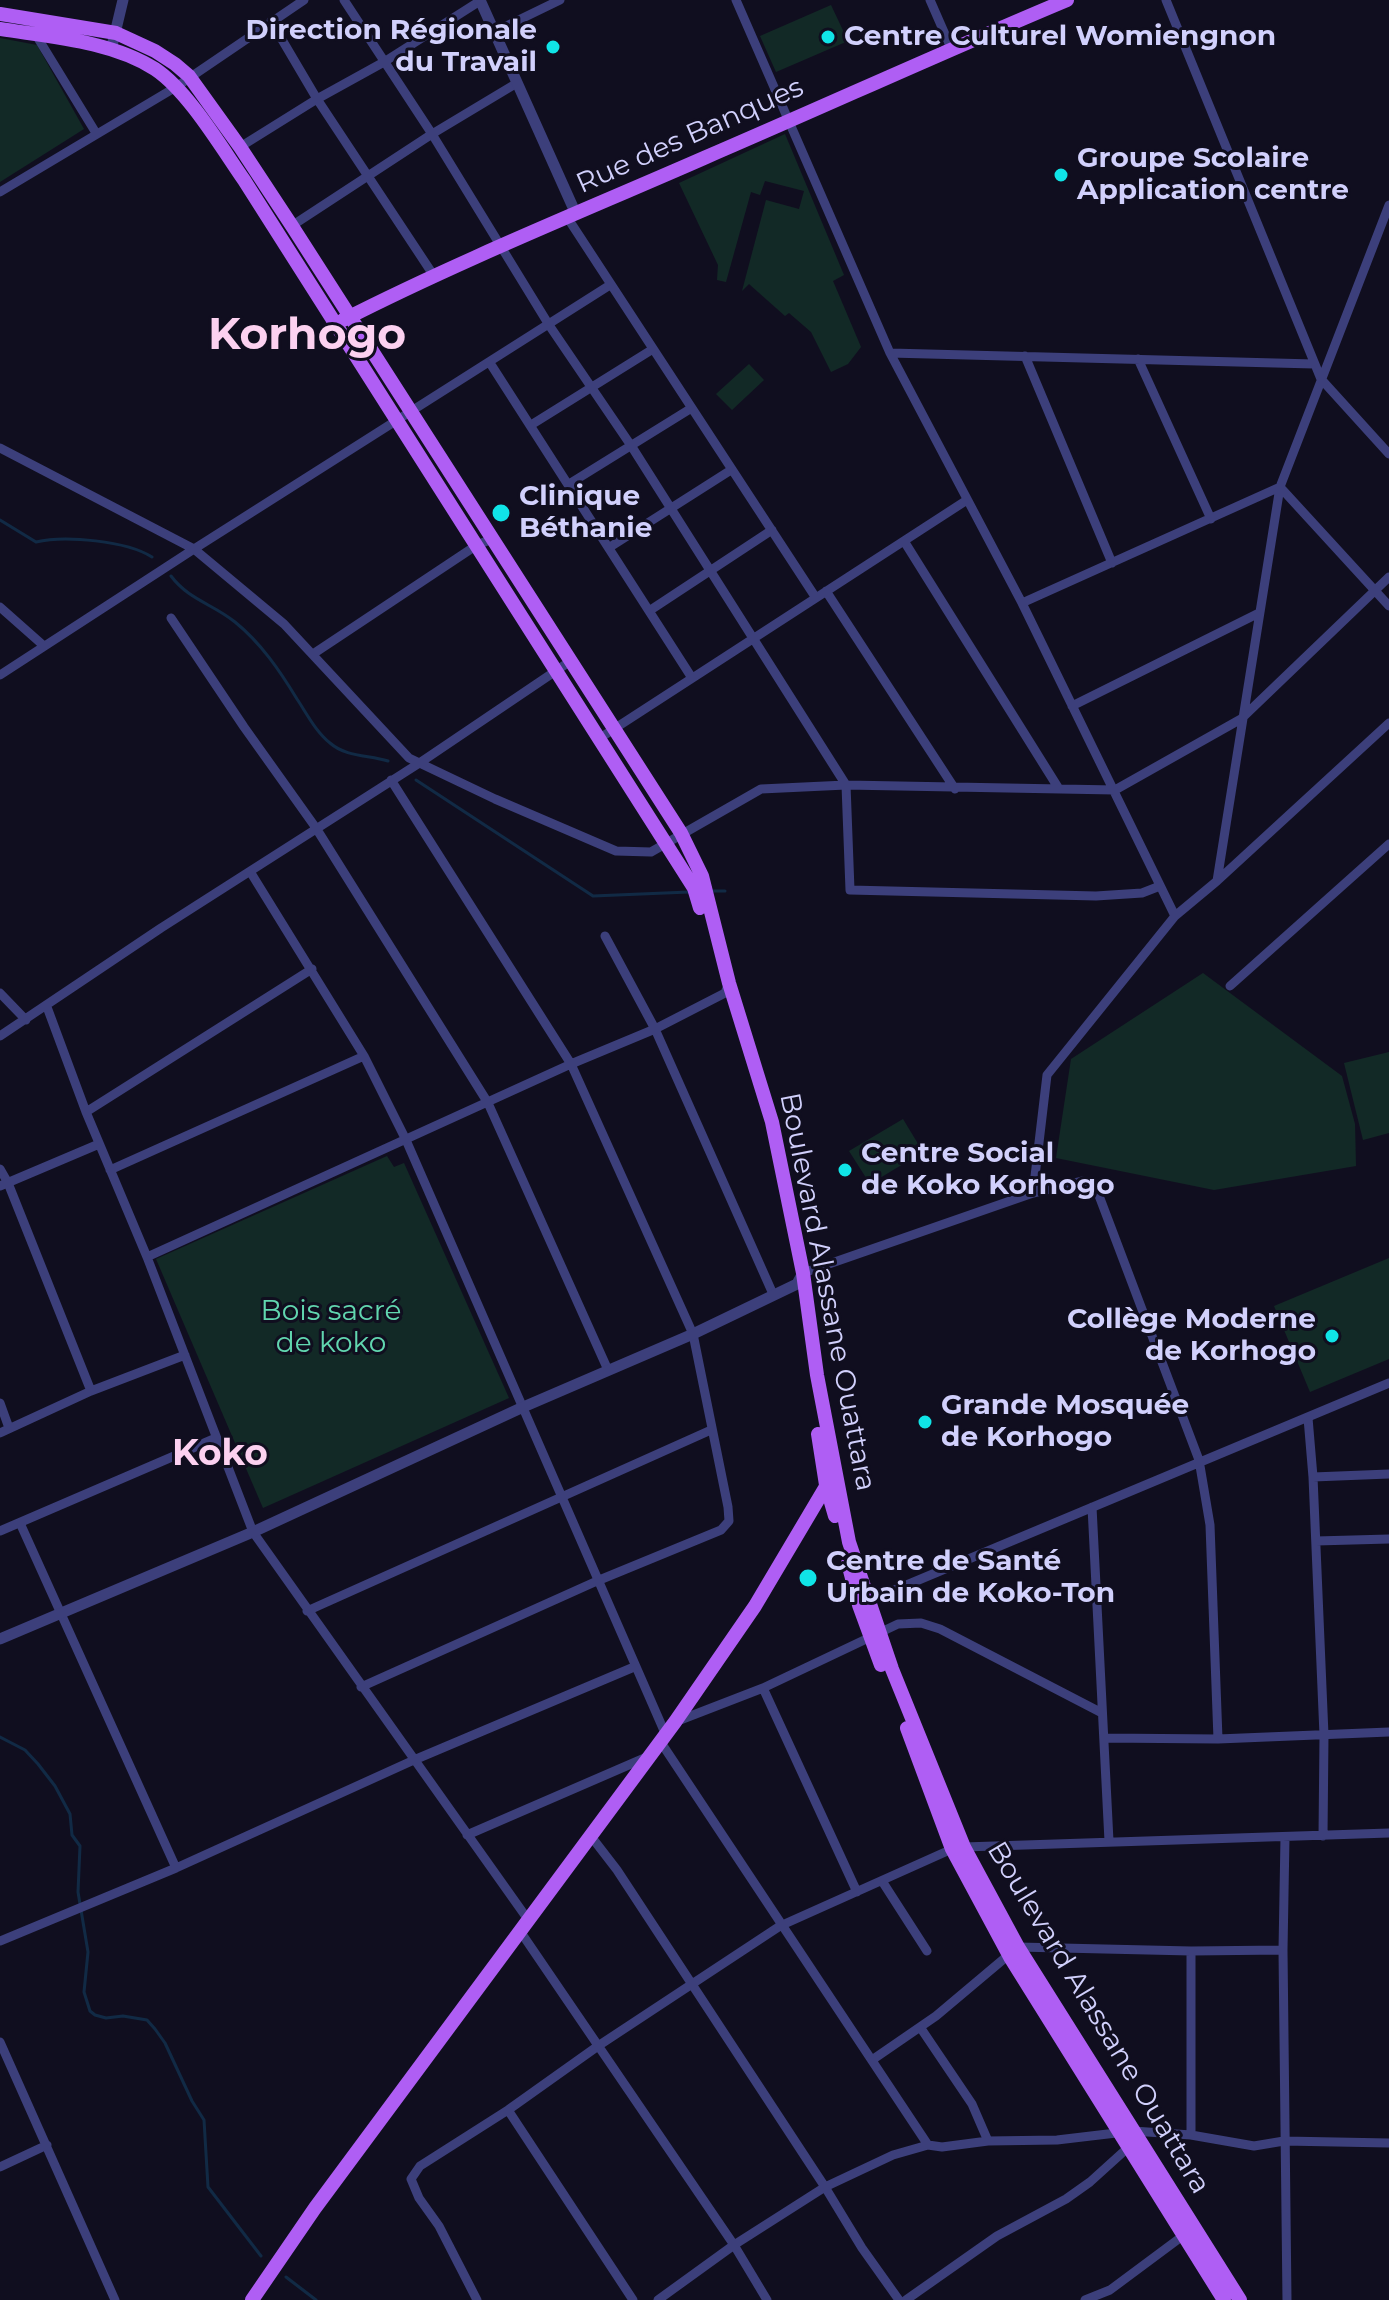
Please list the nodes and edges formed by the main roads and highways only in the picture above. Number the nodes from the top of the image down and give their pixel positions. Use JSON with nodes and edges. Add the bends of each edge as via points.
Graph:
{"nodes":[{"id":1,"x":1067,"y":0,"type":"edge"},
{"id":2,"x":0,"y":14,"type":"edge"},
{"id":3,"x":0,"y":29,"type":"edge"},
{"id":4,"x":54,"y":30,"type":"junction"},
{"id":5,"x":241,"y":157,"type":"junction"},
{"id":6,"x":343,"y":321,"type":"junction"},
{"id":7,"x":405,"y":418,"type":"junction"},
{"id":8,"x":702,"y":896,"type":"junction"},
{"id":9,"x":830,"y":1479,"type":"junction"},
{"id":10,"x":1189,"y":2232,"type":"junction"},
{"id":11,"x":252,"y":2300,"type":"edge"},
{"id":12,"x":1224,"y":2300,"type":"edge"},
{"id":13,"x":1240,"y":2300,"type":"edge"}],
"edges":[{"from":1,"to":6,"type":"main road","name":"Rue des Banques","via":[[434,276]]},
{"from":2,"to":4,"type":"main road","name":"Boulevard Alassane Ouattara"},
{"from":3,"to":4,"type":"main road","name":"Boulevard Alassane Ouattara","via":[[36,35]]},
{"from":4,"to":5,"type":"main road","name":"Boulevard Alassane Ouattara","via":[[156,70]]},
{"from":4,"to":5,"type":"main road","name":"Boulevard Alassane Ouattara","via":[[116,33],[155,51],[189,76]]},
{"from":5,"to":6,"type":"main road","name":"Boulevard Alassane Ouattara","via":[[292,226]]},
{"from":5,"to":6,"type":"main road","name":"Boulevard Alassane Ouattara","via":[[279,234]]},
{"from":6,"to":7,"type":"main road","name":"Boulevard Alassane Ouattara"},
{"from":7,"to":8,"type":"main road","name":"Boulevard Alassane Ouattara","via":[[477,545]]},
{"from":7,"to":8,"type":"main road","name":"Boulevard Alassane Ouattara","via":[[492,539],[681,833],[702,876]]},
{"from":8,"to":9,"type":"main road","name":"Boulevard Alassane Ouattara","via":[[773,1156],[800,1278]]},
{"from":9,"to":10,"type":"main road","name":"Boulevard Alassane Ouattara","via":[[875,1635],[958,1848],[1014,1952]]},
{"from":9,"to":11,"type":"main road","via":[[755,1606],[667,1732]]},
{"from":10,"to":12,"type":"main road","name":"Boulevard Alassane Ouattara"},
{"from":10,"to":13,"type":"main road","name":"Boulevard Alassane Ouattara"}]}
